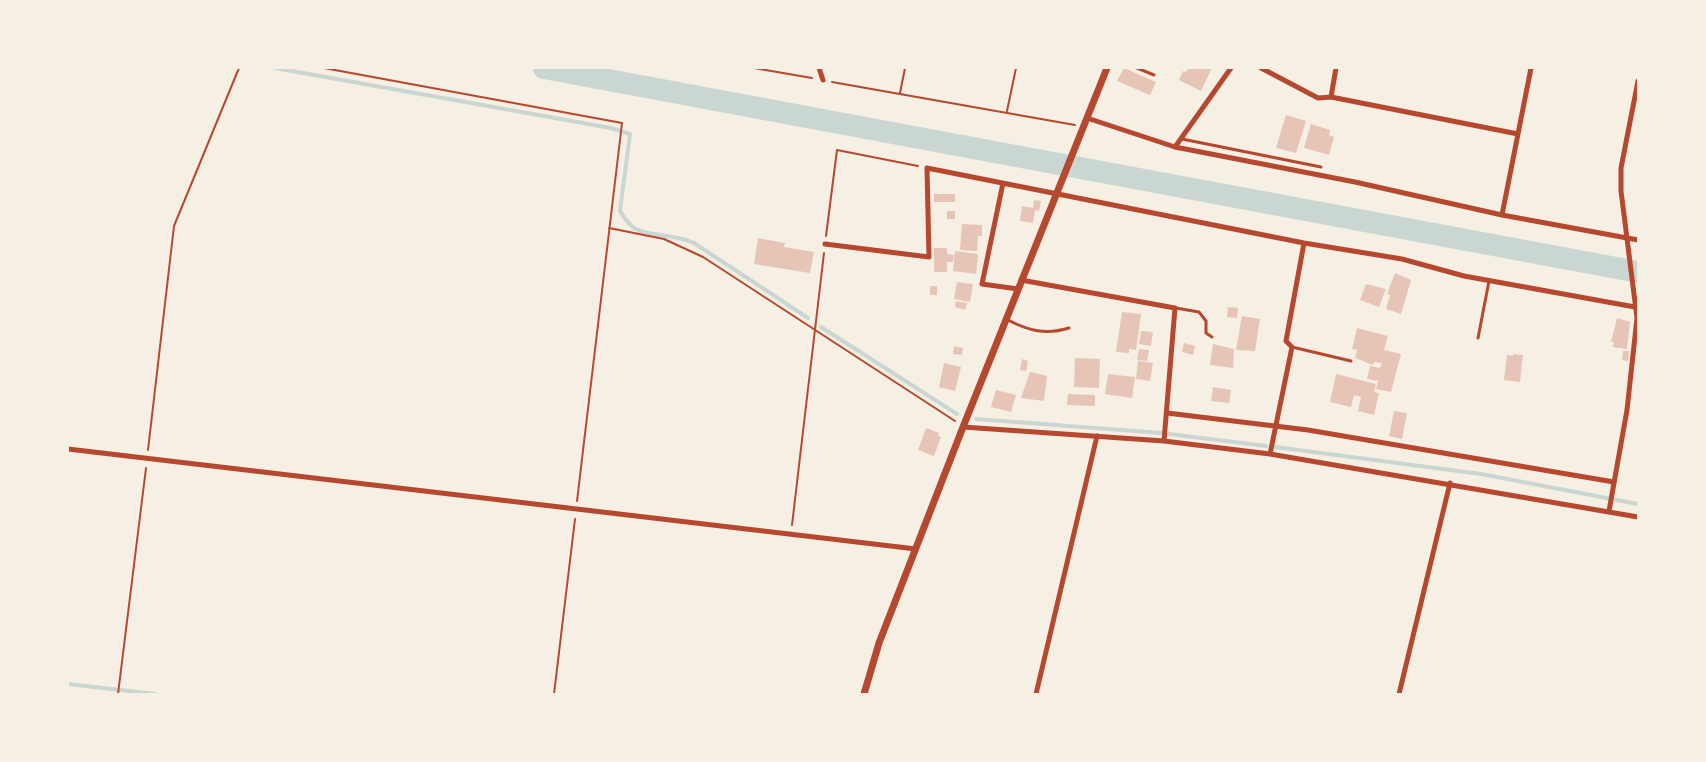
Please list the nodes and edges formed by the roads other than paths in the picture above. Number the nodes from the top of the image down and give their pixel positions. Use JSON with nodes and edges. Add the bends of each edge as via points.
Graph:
{"nodes":[{"id":1,"x":819,"y":68,"type":"edge"},
{"id":2,"x":1107,"y":68,"type":"edge"},
{"id":3,"x":1137,"y":68,"type":"edge"},
{"id":4,"x":1231,"y":68,"type":"edge"},
{"id":5,"x":1261,"y":68,"type":"edge"},
{"id":6,"x":1336,"y":68,"type":"edge"},
{"id":7,"x":1532,"y":68,"type":"edge"},
{"id":8,"x":1154,"y":75,"type":"dead end"},
{"id":9,"x":823,"y":80,"type":"road end"},
{"id":10,"x":1638,"y":81,"type":"edge"},
{"id":11,"x":1330,"y":97,"type":"junction"},
{"id":12,"x":1087,"y":117,"type":"junction"},
{"id":13,"x":1518,"y":134,"type":"junction"},
{"id":14,"x":1181,"y":139,"type":"junction"},
{"id":15,"x":1175,"y":147,"type":"junction"},
{"id":16,"x":1321,"y":167,"type":"dead end"},
{"id":17,"x":1003,"y":183,"type":"junction"},
{"id":18,"x":1056,"y":193,"type":"junction"},
{"id":19,"x":1502,"y":215,"type":"junction"},
{"id":20,"x":1627,"y":238,"type":"junction"},
{"id":21,"x":1638,"y":240,"type":"edge"},
{"id":22,"x":1304,"y":243,"type":"junction"},
{"id":23,"x":825,"y":244,"type":"road end"},
{"id":24,"x":1022,"y":280,"type":"junction"},
{"id":25,"x":1489,"y":280,"type":"junction"},
{"id":26,"x":1018,"y":289,"type":"junction"},
{"id":27,"x":1635,"y":307,"type":"junction"},
{"id":28,"x":1175,"y":308,"type":"junction"},
{"id":29,"x":1638,"y":318,"type":"edge"},
{"id":30,"x":1006,"y":319,"type":"junction"},
{"id":31,"x":1069,"y":328,"type":"dead end"},
{"id":32,"x":1212,"y":338,"type":"dead end"},
{"id":33,"x":1478,"y":338,"type":"dead end"},
{"id":34,"x":1292,"y":347,"type":"junction"},
{"id":35,"x":1351,"y":361,"type":"dead end"},
{"id":36,"x":1167,"y":413,"type":"junction"},
{"id":37,"x":1276,"y":426,"type":"junction"},
{"id":38,"x":963,"y":427,"type":"junction"},
{"id":39,"x":1097,"y":436,"type":"junction"},
{"id":40,"x":1164,"y":441,"type":"junction"},
{"id":41,"x":68,"y":448,"type":"edge"},
{"id":42,"x":1270,"y":454,"type":"junction"},
{"id":43,"x":1614,"y":482,"type":"junction"},
{"id":44,"x":1450,"y":483,"type":"junction"},
{"id":45,"x":1610,"y":511,"type":"junction"},
{"id":46,"x":1638,"y":517,"type":"edge"},
{"id":47,"x":916,"y":549,"type":"junction"},
{"id":48,"x":864,"y":694,"type":"edge"},
{"id":49,"x":1036,"y":694,"type":"edge"},
{"id":50,"x":1399,"y":694,"type":"edge"}],
"edges":[{"from":1,"to":9,"type":"street"},
{"from":2,"to":12,"type":"street"},
{"from":3,"to":8,"type":"lane"},
{"from":4,"to":14,"type":"street"},
{"from":5,"to":11,"type":"street","via":[[1318,98]]},
{"from":6,"to":11,"type":"street"},
{"from":7,"to":13,"type":"street"},
{"from":10,"to":20,"type":"street","via":[[1621,168]]},
{"from":11,"to":13,"type":"street"},
{"from":12,"to":15,"type":"street"},
{"from":12,"to":18,"type":"street"},
{"from":13,"to":19,"type":"street"},
{"from":14,"to":15,"type":"street"},
{"from":14,"to":16,"type":"lane"},
{"from":15,"to":19,"type":"street"},
{"from":17,"to":18,"type":"street"},
{"from":17,"to":23,"type":"street","via":[[927,168],[929,257]]},
{"from":17,"to":26,"type":"street","via":[[982,284]]},
{"from":18,"to":22,"type":"street"},
{"from":18,"to":24,"type":"street"},
{"from":19,"to":20,"type":"street"},
{"from":20,"to":21,"type":"street"},
{"from":20,"to":27,"type":"street"},
{"from":22,"to":25,"type":"street"},
{"from":22,"to":34,"type":"street","via":[[1286,341]]},
{"from":24,"to":26,"type":"street"},
{"from":24,"to":28,"type":"street"},
{"from":25,"to":27,"type":"street"},
{"from":25,"to":33,"type":"lane"},
{"from":26,"to":30,"type":"street"},
{"from":27,"to":29,"type":"street"},
{"from":28,"to":32,"type":"lane","via":[[1199,312],[1206,321],[1206,333]]},
{"from":28,"to":36,"type":"street"},
{"from":29,"to":43,"type":"street"},
{"from":30,"to":31,"type":"lane","via":[[1042,332]]},
{"from":30,"to":38,"type":"street"},
{"from":34,"to":35,"type":"lane"},
{"from":34,"to":37,"type":"street"},
{"from":36,"to":37,"type":"street"},
{"from":36,"to":40,"type":"street"},
{"from":37,"to":42,"type":"street"},
{"from":37,"to":43,"type":"street"},
{"from":38,"to":39,"type":"street"},
{"from":38,"to":47,"type":"street"},
{"from":39,"to":40,"type":"street"},
{"from":39,"to":49,"type":"street"},
{"from":40,"to":42,"type":"street"},
{"from":41,"to":47,"type":"street"},
{"from":42,"to":44,"type":"street"},
{"from":43,"to":45,"type":"street"},
{"from":44,"to":45,"type":"street"},
{"from":44,"to":50,"type":"street"},
{"from":45,"to":46,"type":"street"},
{"from":47,"to":48,"type":"street","via":[[879,643]]}]}
